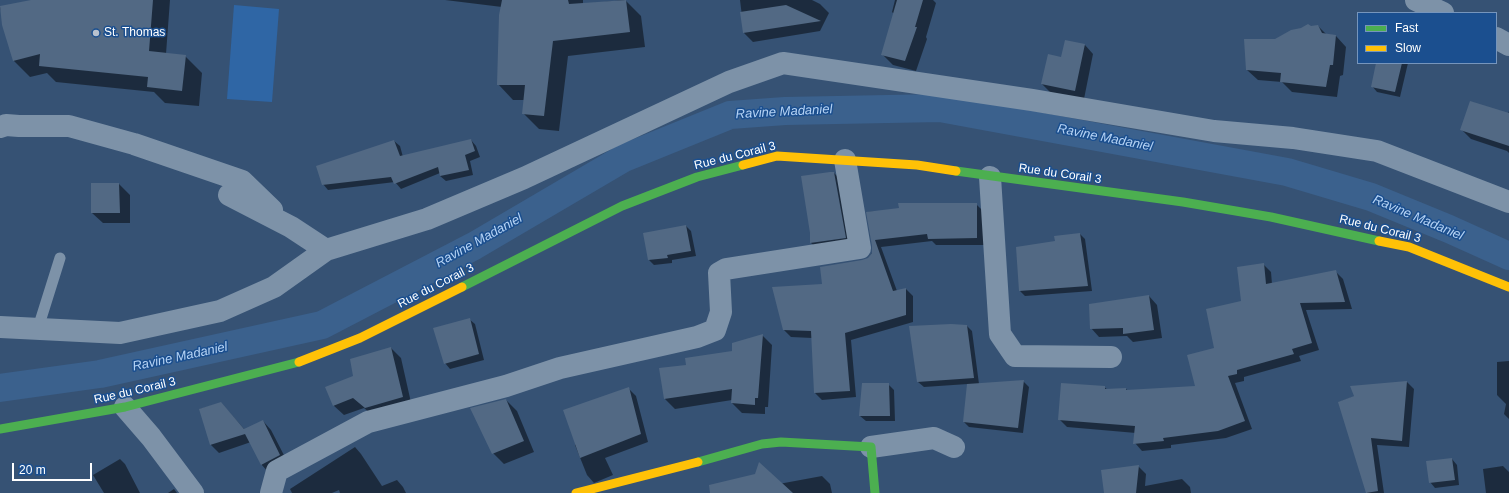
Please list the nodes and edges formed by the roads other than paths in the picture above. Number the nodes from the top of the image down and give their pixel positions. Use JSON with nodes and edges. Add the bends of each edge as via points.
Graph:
{"nodes":[{"id":1,"x":1416,"y":0,"type":"edge"},
{"id":2,"x":1441,"y":12,"type":"edge"},
{"id":3,"x":1497,"y":39,"type":"edge"},
{"id":4,"x":1509,"y":45,"type":"edge"},
{"id":5,"x":2,"y":121,"type":"edge"},
{"id":6,"x":845,"y":160,"type":"junction"},
{"id":7,"x":990,"y":177,"type":"junction"},
{"id":8,"x":228,"y":195,"type":"dead end"},
{"id":9,"x":1509,"y":202,"type":"edge"},
{"id":10,"x":291,"y":227,"type":"junction"},
{"id":11,"x":326,"y":250,"type":"junction"},
{"id":12,"x":60,"y":258,"type":"dead end"},
{"id":13,"x":1509,"y":287,"type":"edge"},
{"id":14,"x":0,"y":327,"type":"edge"},
{"id":15,"x":38,"y":328,"type":"junction"},
{"id":16,"x":1111,"y":357,"type":"dead end"},
{"id":17,"x":125,"y":407,"type":"junction"},
{"id":18,"x":0,"y":429,"type":"edge"},
{"id":19,"x":871,"y":447,"type":"junction"},
{"id":20,"x":954,"y":447,"type":"dead end"},
{"id":21,"x":193,"y":493,"type":"edge"},
{"id":22,"x":271,"y":493,"type":"edge"},
{"id":23,"x":576,"y":493,"type":"edge"},
{"id":24,"x":875,"y":493,"type":"edge"}],
"edges":[{"from":1,"to":2,"type":"street"},
{"from":3,"to":4,"type":"street"},
{"from":5,"to":10,"type":"street","via":[[19,126],[69,126],[134,144],[242,181]]},
{"from":6,"to":7,"type":"street","name":"Rue du Corail 3","via":[[917,165]]},
{"from":6,"to":17,"type":"street","name":"Rue du Corail 3","via":[[777,156],[697,177],[622,206],[360,338],[292,365]]},
{"from":6,"to":22,"type":"street","via":[[860,248],[726,269],[719,272],[721,312],[715,330],[676,343],[560,368],[506,386],[368,422],[277,471]]},
{"from":7,"to":13,"type":"street","name":"Rue du Corail 3","via":[[1183,202],[1279,218],[1409,246]]},
{"from":7,"to":16,"type":"street","via":[[1000,334],[1007,345],[1015,356]]},
{"from":8,"to":10,"type":"street"},
{"from":9,"to":11,"type":"street","via":[[1377,151],[1293,138],[1214,131],[1032,100],[783,63],[729,82],[524,178],[427,219]]},
{"from":10,"to":11,"type":"street"},
{"from":11,"to":15,"type":"street","via":[[274,287],[220,312],[120,333]]},
{"from":12,"to":15,"type":"lane"},
{"from":14,"to":15,"type":"street"},
{"from":17,"to":18,"type":"street","name":"Rue du Corail 3"},
{"from":17,"to":21,"type":"street"},
{"from":19,"to":20,"type":"street","via":[[934,438]]},
{"from":19,"to":23,"type":"street","via":[[850,444],[762,444]]},
{"from":19,"to":24,"type":"street"}]}
